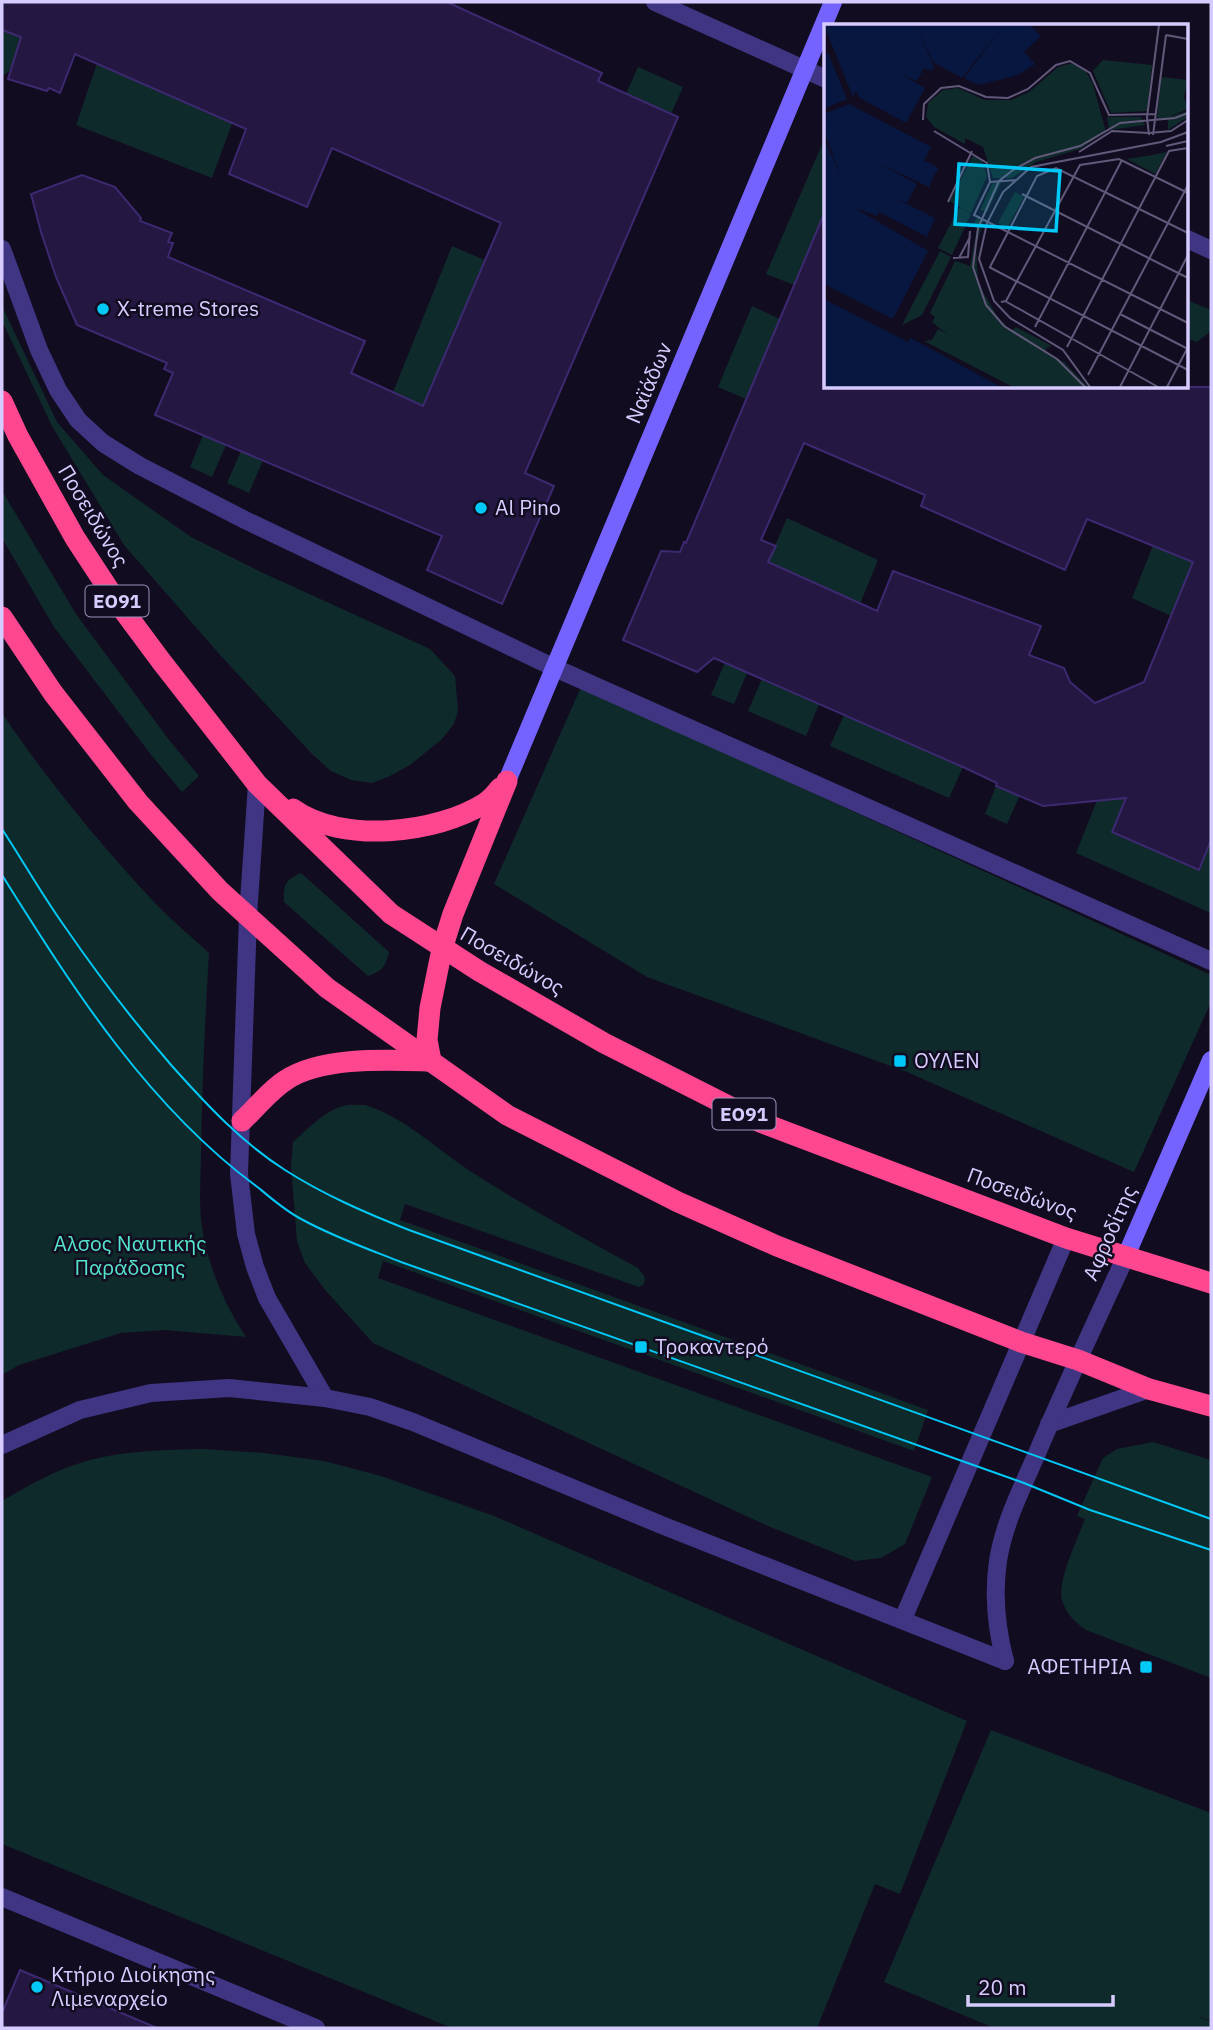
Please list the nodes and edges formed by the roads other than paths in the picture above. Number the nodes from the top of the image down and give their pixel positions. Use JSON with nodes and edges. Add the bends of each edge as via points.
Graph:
{"nodes":[{"id":1,"x":655,"y":2,"type":"edge"},
{"id":2,"x":833,"y":2,"type":"edge"},
{"id":3,"x":805,"y":70,"type":"junction"},
{"id":4,"x":824,"y":78,"type":"edge"},
{"id":5,"x":1188,"y":239,"type":"edge"},
{"id":6,"x":2,"y":249,"type":"edge"},
{"id":7,"x":1211,"y":250,"type":"edge"},
{"id":8,"x":2,"y":401,"type":"edge"},
{"id":9,"x":2,"y":617,"type":"edge"},
{"id":10,"x":555,"y":668,"type":"junction"},
{"id":11,"x":507,"y":781,"type":"junction"},
{"id":12,"x":257,"y":784,"type":"junction"},
{"id":13,"x":248,"y":916,"type":"junction"},
{"id":14,"x":442,"y":948,"type":"junction"},
{"id":15,"x":1211,"y":961,"type":"edge"},
{"id":16,"x":1211,"y":1060,"type":"edge"},
{"id":17,"x":431,"y":1061,"type":"junction"},
{"id":18,"x":242,"y":1121,"type":"junction"},
{"id":19,"x":1066,"y":1238,"type":"junction"},
{"id":20,"x":1126,"y":1256,"type":"junction"},
{"id":21,"x":1211,"y":1283,"type":"edge"},
{"id":22,"x":1021,"y":1342,"type":"junction"},
{"id":23,"x":1078,"y":1360,"type":"junction"},
{"id":24,"x":1149,"y":1389,"type":"junction"},
{"id":25,"x":325,"y":1398,"type":"junction"},
{"id":26,"x":1211,"y":1406,"type":"edge"},
{"id":27,"x":1049,"y":1424,"type":"junction"},
{"id":28,"x":2,"y":1445,"type":"edge"},
{"id":29,"x":903,"y":1619,"type":"junction"},
{"id":30,"x":2,"y":1897,"type":"edge"},
{"id":31,"x":316,"y":2028,"type":"edge"}],
"edges":[{"from":1,"to":3,"type":"street"},
{"from":2,"to":3,"type":"street","name":"Ναϊάδων"},
{"from":3,"to":4,"type":"street"},
{"from":3,"to":10,"type":"street","name":"Ναϊάδων"},
{"from":5,"to":7,"type":"street"},
{"from":6,"to":10,"type":"street","via":[[58,390],[78,421],[103,443],[247,521]]},
{"from":8,"to":12,"type":"highway","name":"Ποσειδώνος","number":"ΕΟ91","via":[[75,538],[115,599]]},
{"from":9,"to":13,"type":"highway","via":[[138,802]]},
{"from":10,"to":11,"type":"street","name":"Ναϊάδων"},
{"from":10,"to":15,"type":"street"},
{"from":11,"to":12,"type":"highway","via":[[487,802],[461,815],[377,832],[320,824]]},
{"from":11,"to":14,"type":"highway"},
{"from":12,"to":13,"type":"street"},
{"from":12,"to":14,"type":"highway","name":"Ποσειδώνος","number":"ΕΟ91","via":[[391,914]]},
{"from":13,"to":17,"type":"highway","via":[[327,988]]},
{"from":13,"to":18,"type":"street"},
{"from":14,"to":17,"type":"highway","via":[[426,1040]]},
{"from":14,"to":19,"type":"highway","name":"Ποσειδώνος","number":"ΕΟ91","via":[[604,1043],[760,1122]]},
{"from":16,"to":20,"type":"street","name":"Αφροδίτης"},
{"from":17,"to":18,"type":"highway","via":[[341,1063],[300,1072]]},
{"from":17,"to":22,"type":"highway","via":[[507,1115],[678,1202]]},
{"from":18,"to":25,"type":"street","via":[[241,1201],[255,1267],[267,1298]]},
{"from":19,"to":20,"type":"highway","name":"Ποσειδώνος","number":"ΕΟ91"},
{"from":19,"to":22,"type":"street"},
{"from":20,"to":21,"type":"highway","name":"Ποσειδώνος","number":"ΕΟ91"},
{"from":20,"to":23,"type":"street","name":"Αφροδίτης"},
{"from":22,"to":23,"type":"highway"},
{"from":22,"to":29,"type":"street"},
{"from":23,"to":24,"type":"highway"},
{"from":23,"to":27,"type":"street","name":"Αφροδίτης"},
{"from":24,"to":26,"type":"highway"},
{"from":24,"to":27,"type":"street"},
{"from":25,"to":28,"type":"street","via":[[229,1388],[150,1393],[80,1410]]},
{"from":25,"to":29,"type":"street","via":[[412,1422],[664,1527]]},
{"from":27,"to":29,"type":"street","name":"Αφροδίτης","via":[[998,1560],[995,1611],[1005,1661]]},
{"from":30,"to":31,"type":"street"}]}
